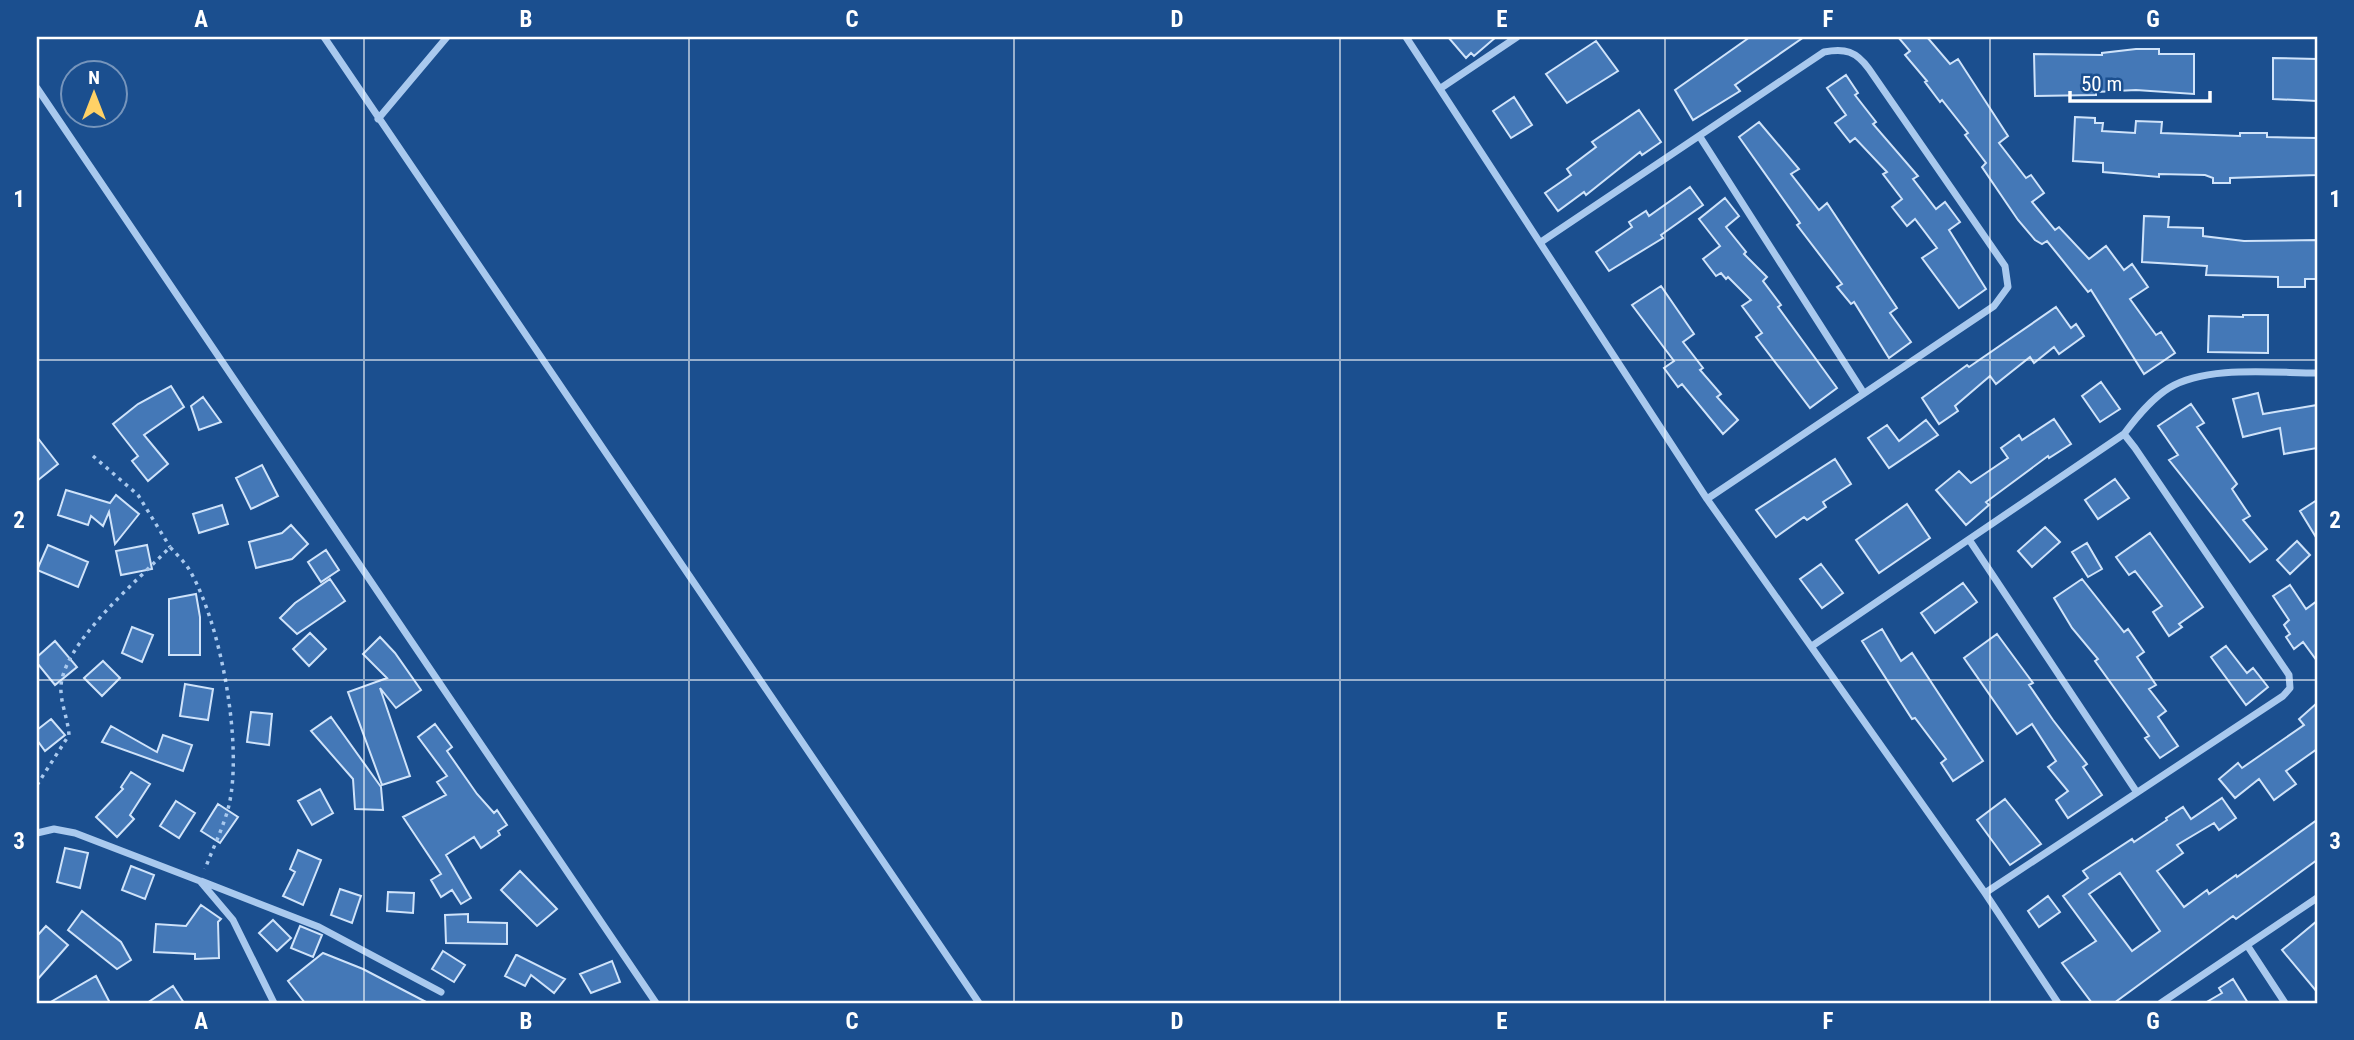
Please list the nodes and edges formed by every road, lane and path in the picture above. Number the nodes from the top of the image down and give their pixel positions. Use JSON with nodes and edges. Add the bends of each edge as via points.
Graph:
{"nodes":[{"id":1,"x":324,"y":37,"type":"edge"},
{"id":2,"x":447,"y":37,"type":"edge"},
{"id":3,"x":1406,"y":37,"type":"edge"},
{"id":4,"x":1517,"y":37,"type":"edge"},
{"id":5,"x":37,"y":88,"type":"edge"},
{"id":6,"x":1441,"y":88,"type":"junction"},
{"id":7,"x":378,"y":119,"type":"junction"},
{"id":8,"x":1700,"y":137,"type":"junction"},
{"id":9,"x":1541,"y":242,"type":"junction"},
{"id":10,"x":2317,"y":373,"type":"edge"},
{"id":11,"x":1863,"y":392,"type":"junction"},
{"id":12,"x":2124,"y":434,"type":"junction"},
{"id":13,"x":93,"y":456,"type":"dead end"},
{"id":14,"x":1707,"y":499,"type":"junction"},
{"id":15,"x":1970,"y":541,"type":"junction"},
{"id":16,"x":170,"y":547,"type":"junction"},
{"id":17,"x":1812,"y":646,"type":"junction"},
{"id":18,"x":37,"y":785,"type":"edge"},
{"id":19,"x":2136,"y":791,"type":"junction"},
{"id":20,"x":37,"y":833,"type":"edge"},
{"id":21,"x":200,"y":881,"type":"junction"},
{"id":22,"x":1985,"y":893,"type":"junction"},
{"id":23,"x":2317,"y":898,"type":"edge"},
{"id":24,"x":2247,"y":945,"type":"junction"},
{"id":25,"x":441,"y":992,"type":"dead end"},
{"id":26,"x":274,"y":1003,"type":"edge"},
{"id":27,"x":656,"y":1003,"type":"edge"},
{"id":28,"x":979,"y":1003,"type":"edge"},
{"id":29,"x":2058,"y":1003,"type":"edge"},
{"id":30,"x":2161,"y":1003,"type":"edge"},
{"id":31,"x":2285,"y":1003,"type":"edge"}],
"edges":[{"from":1,"to":7,"type":"street"},
{"from":2,"to":7,"type":"street"},
{"from":3,"to":6,"type":"street"},
{"from":4,"to":6,"type":"street"},
{"from":5,"to":27,"type":"street"},
{"from":6,"to":9,"type":"street"},
{"from":7,"to":28,"type":"street"},
{"from":8,"to":9,"type":"street"},
{"from":8,"to":11,"type":"street"},
{"from":8,"to":11,"type":"street","via":[[1824,52],[1843,48],[1859,56],[1869,69],[2005,266],[2008,287],[1994,306]]},
{"from":9,"to":14,"type":"street"},
{"from":10,"to":12,"type":"street","via":[[2196,376],[2169,388],[2140,412]]},
{"from":11,"to":14,"type":"street"},
{"from":12,"to":15,"type":"street"},
{"from":12,"to":19,"type":"street","via":[[2289,675],[2290,688]]},
{"from":13,"to":16,"type":"path","via":[[138,495]]},
{"from":14,"to":17,"type":"street"},
{"from":15,"to":17,"type":"street"},
{"from":15,"to":19,"type":"street"},
{"from":16,"to":18,"type":"path","via":[[80,641],[64,671],[61,691],[69,735]]},
{"from":16,"to":21,"type":"path","via":[[189,569],[206,603],[229,700],[233,768],[229,804]]},
{"from":17,"to":22,"type":"street"},
{"from":19,"to":22,"type":"street"},
{"from":20,"to":21,"type":"street","via":[[54,829],[75,833]]},
{"from":21,"to":25,"type":"street","via":[[319,927]]},
{"from":21,"to":26,"type":"street","via":[[233,920]]},
{"from":22,"to":29,"type":"street"},
{"from":23,"to":24,"type":"street"},
{"from":24,"to":30,"type":"street"},
{"from":24,"to":31,"type":"street"}]}
